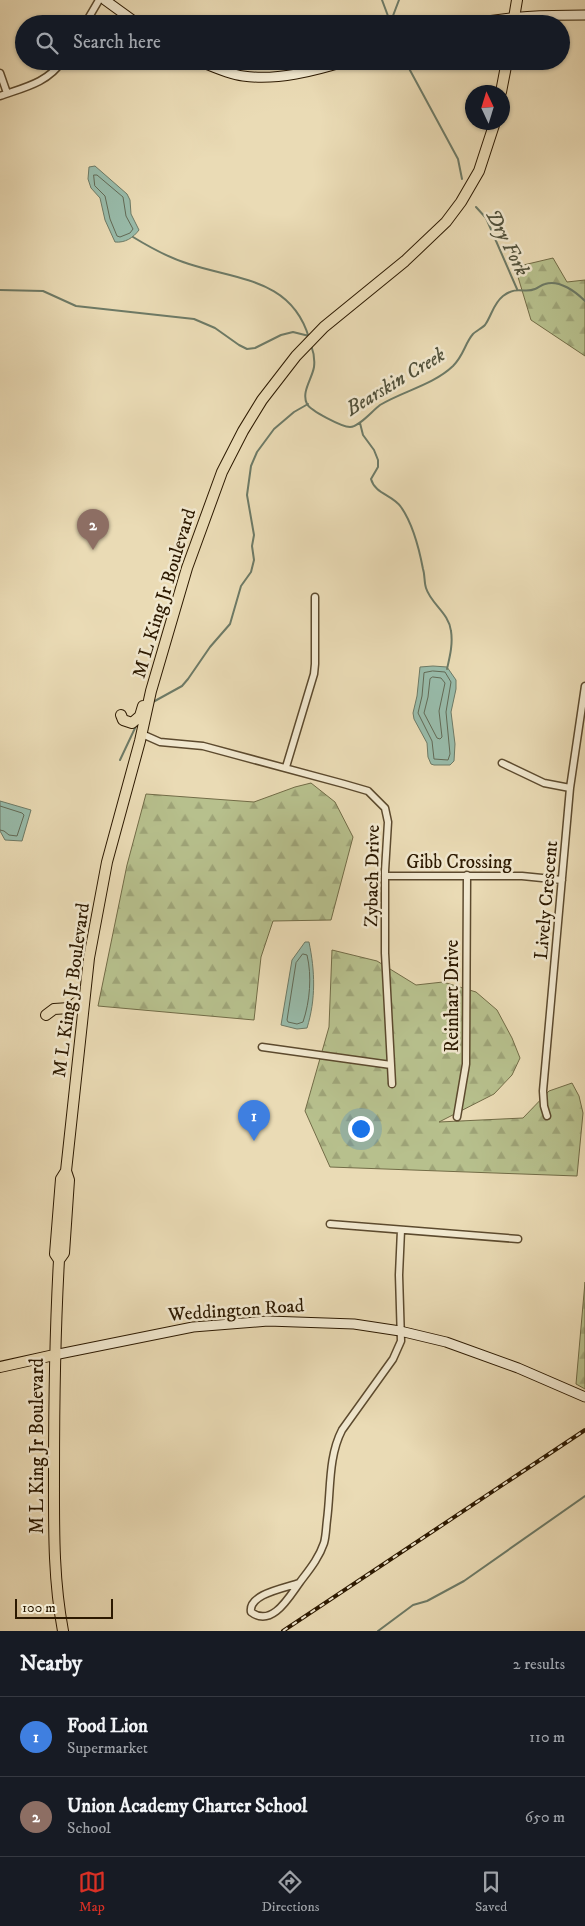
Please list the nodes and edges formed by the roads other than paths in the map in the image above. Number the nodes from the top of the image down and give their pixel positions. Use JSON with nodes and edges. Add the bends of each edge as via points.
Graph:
{"nodes":[{"id":1,"x":98,"y":0,"type":"edge"},
{"id":2,"x":105,"y":0,"type":"edge"},
{"id":3,"x":517,"y":0,"type":"edge"},
{"id":4,"x":89,"y":15,"type":"edge"},
{"id":5,"x":126,"y":15,"type":"edge"},
{"id":6,"x":514,"y":15,"type":"edge"},
{"id":7,"x":585,"y":15,"type":"edge"},
{"id":8,"x":570,"y":16,"type":"edge"},
{"id":9,"x":54,"y":70,"type":"edge"},
{"id":10,"x":221,"y":70,"type":"edge"},
{"id":11,"x":313,"y":70,"type":"edge"},
{"id":12,"x":506,"y":70,"type":"edge"},
{"id":13,"x":0,"y":72,"type":"edge"},
{"id":14,"x":503,"y":85,"type":"edge"},
{"id":15,"x":3,"y":95,"type":"edge"},
{"id":16,"x":492,"y":130,"type":"edge"},
{"id":17,"x":187,"y":568,"type":"junction"},
{"id":18,"x":315,"y":597,"type":"dead end"},
{"id":19,"x":585,"y":686,"type":"edge"},
{"id":20,"x":121,"y":715,"type":"dead end"},
{"id":21,"x":142,"y":734,"type":"junction"},
{"id":22,"x":502,"y":764,"type":"dead end"},
{"id":23,"x":286,"y":767,"type":"junction"},
{"id":24,"x":570,"y":788,"type":"junction"},
{"id":25,"x":467,"y":875,"type":"junction"},
{"id":26,"x":385,"y":876,"type":"junction"},
{"id":27,"x":562,"y":880,"type":"junction"},
{"id":28,"x":85,"y":995,"type":"junction"},
{"id":29,"x":46,"y":1015,"type":"dead end"},
{"id":30,"x":262,"y":1047,"type":"dead end"},
{"id":31,"x":391,"y":1065,"type":"junction"},
{"id":32,"x":392,"y":1084,"type":"dead end"},
{"id":33,"x":547,"y":1116,"type":"dead end"},
{"id":34,"x":457,"y":1117,"type":"dead end"},
{"id":35,"x":330,"y":1224,"type":"dead end"},
{"id":36,"x":401,"y":1230,"type":"junction"},
{"id":37,"x":518,"y":1240,"type":"dead end"},
{"id":38,"x":400,"y":1330,"type":"junction"},
{"id":39,"x":54,"y":1355,"type":"junction"},
{"id":40,"x":0,"y":1367,"type":"edge"},
{"id":41,"x":585,"y":1397,"type":"edge"},
{"id":42,"x":299,"y":1583,"type":"junction"},
{"id":43,"x":63,"y":1631,"type":"edge"}],
"edges":[{"from":1,"to":4,"type":"street"},
{"from":2,"to":5,"type":"main road"},
{"from":3,"to":6,"type":"main road"},
{"from":7,"to":8,"type":"main road"},
{"from":9,"to":15,"type":"street","via":[[41,80]]},
{"from":10,"to":11,"type":"main road","via":[[263,78]]},
{"from":12,"to":14,"type":"main road"},
{"from":13,"to":15,"type":"street"},
{"from":16,"to":17,"type":"main road","name":"M L King Jr Boulevard","via":[[479,171],[446,222],[416,252],[324,327],[284,369],[262,400],[222,472]]},
{"from":17,"to":20,"type":"main road","via":[[176,592],[140,716],[132,723],[123,720]]},
{"from":17,"to":21,"type":"main road","name":"M L King Jr Boulevard","via":[[151,691]]},
{"from":18,"to":23,"type":"street","via":[[314,674]]},
{"from":19,"to":24,"type":"street","name":"Lively Crescent"},
{"from":21,"to":23,"type":"street","name":"Zybach Drive","via":[[160,742],[203,746]]},
{"from":21,"to":28,"type":"main road","name":"M L King Jr Boulevard","via":[[107,862]]},
{"from":22,"to":24,"type":"street","via":[[544,783]]},
{"from":23,"to":26,"type":"street","name":"Zybach Drive","via":[[368,792],[385,808],[388,822]]},
{"from":24,"to":27,"type":"street","name":"Lively Crescent"},
{"from":25,"to":26,"type":"street","name":"Gibb Crossing"},
{"from":25,"to":27,"type":"street","name":"Gibb Crossing"},
{"from":25,"to":34,"type":"street","name":"Reinhart Drive","via":[[466,1064]]},
{"from":26,"to":31,"type":"street","name":"Zybach Drive"},
{"from":27,"to":33,"type":"street","name":"Lively Crescent","via":[[543,1091]]},
{"from":28,"to":29,"type":"main road","via":[[70,1008],[54,1009]]},
{"from":28,"to":39,"type":"main road","name":"M L King Jr Boulevard","via":[[66,1171],[61,1179],[55,1254],[59,1260]]},
{"from":30,"to":31,"type":"street"},
{"from":31,"to":32,"type":"street","name":"Zybach Drive"},
{"from":35,"to":36,"type":"street"},
{"from":36,"to":37,"type":"street"},
{"from":36,"to":38,"type":"street"},
{"from":38,"to":39,"type":"main road","name":"Weddington Road","via":[[344,1323],[268,1321],[193,1327]]},
{"from":38,"to":41,"type":"main road","name":"Weddington Road","via":[[478,1352]]},
{"from":38,"to":42,"type":"street","via":[[401,1341],[393,1360],[337,1439],[324,1542],[311,1569]]},
{"from":39,"to":40,"type":"main road","name":"Weddington Road"},
{"from":39,"to":43,"type":"main road","name":"M L King Jr Boulevard","via":[[53,1550]]},
{"from":42,"to":42,"type":"street","via":[[258,1597],[250,1607],[251,1612],[261,1616],[277,1611]]}]}
